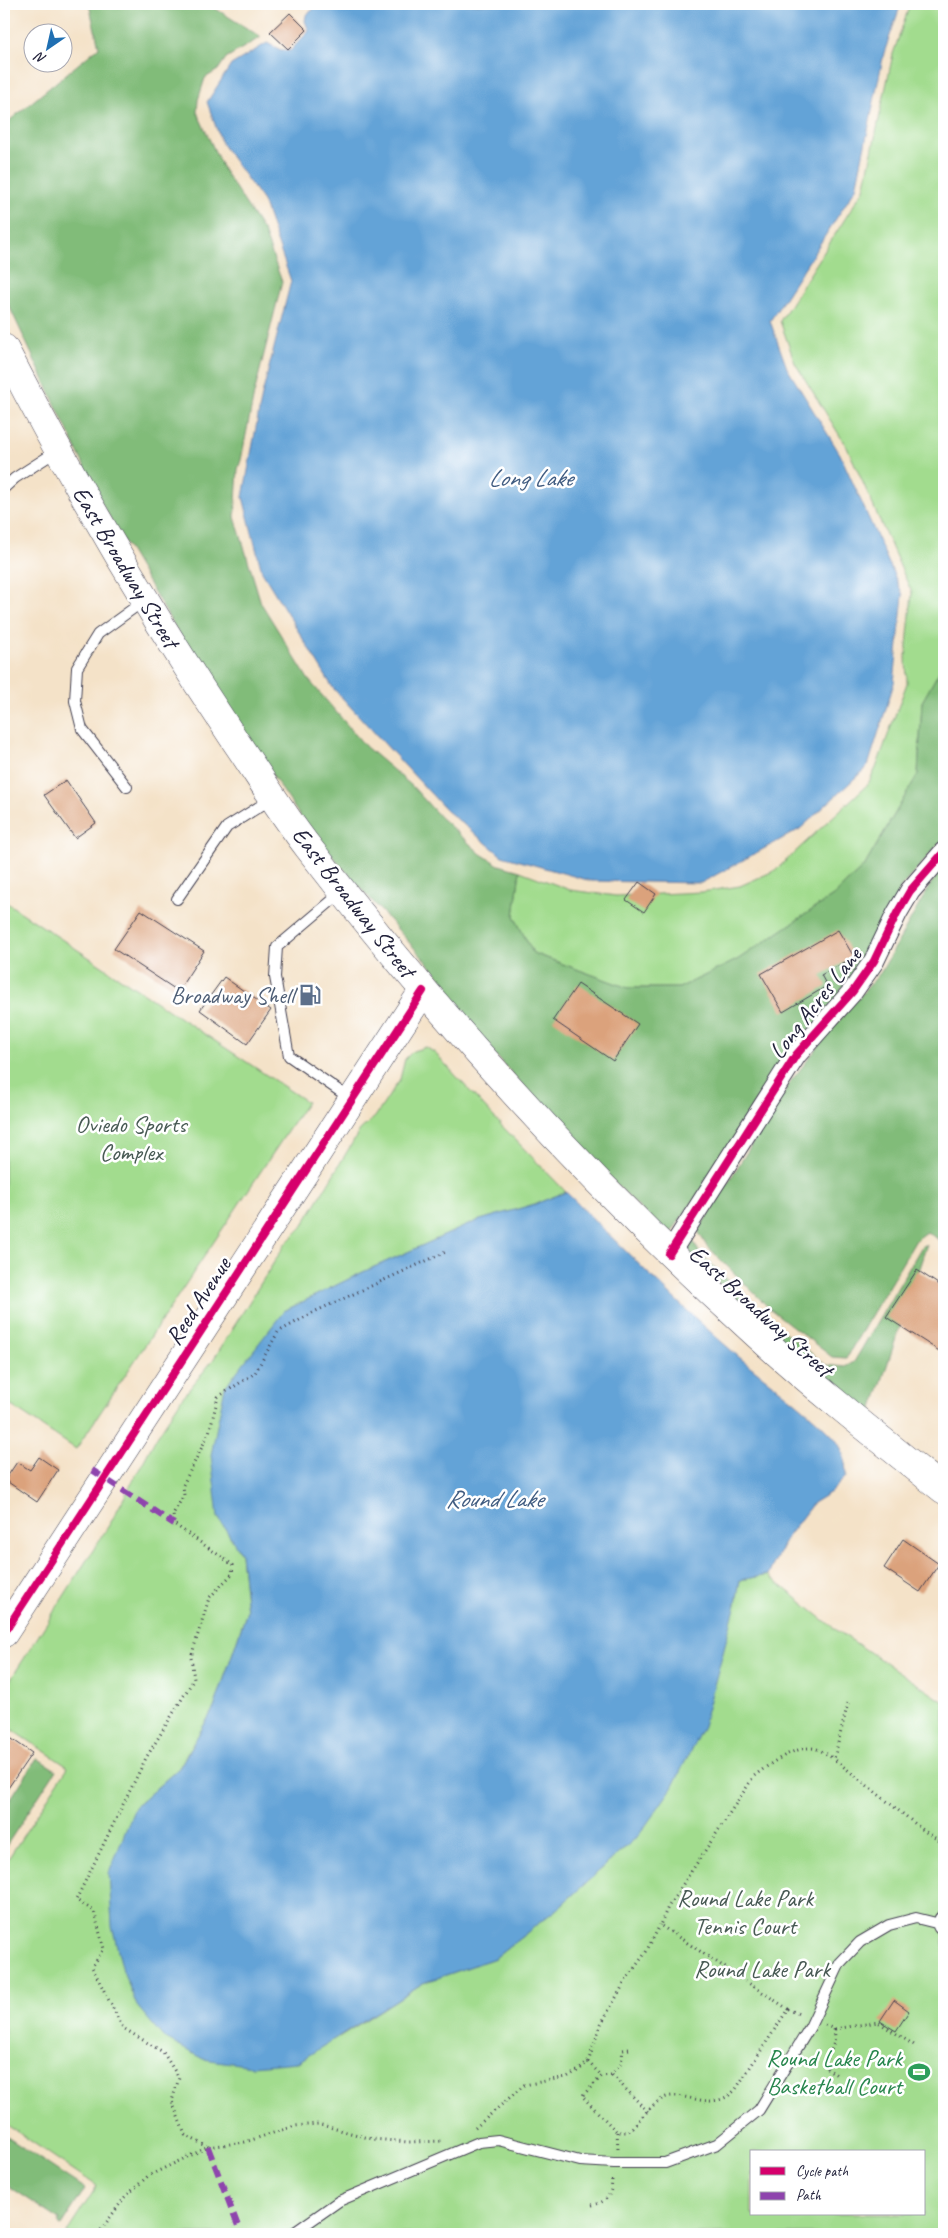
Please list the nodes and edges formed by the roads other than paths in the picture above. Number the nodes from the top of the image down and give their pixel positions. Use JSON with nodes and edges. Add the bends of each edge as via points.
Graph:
{"nodes":[{"id":1,"x":4,"y":348,"type":"edge"},
{"id":2,"x":58,"y":451,"type":"junction"},
{"id":3,"x":4,"y":488,"type":"edge"},
{"id":4,"x":146,"y":600,"type":"junction"},
{"id":5,"x":126,"y":787,"type":"dead end"},
{"id":6,"x":274,"y":797,"type":"junction"},
{"id":7,"x":944,"y":852,"type":"edge"},
{"id":8,"x":343,"y":891,"type":"junction"},
{"id":9,"x":177,"y":899,"type":"dead end"},
{"id":10,"x":424,"y":991,"type":"junction"},
{"id":11,"x":352,"y":1100,"type":"junction"},
{"id":12,"x":669,"y":1254,"type":"junction"},
{"id":13,"x":944,"y":1490,"type":"edge"},
{"id":14,"x":4,"y":1633,"type":"edge"},
{"id":15,"x":944,"y":1924,"type":"edge"},
{"id":16,"x":292,"y":2234,"type":"edge"}],
"edges":[{"from":1,"to":2,"type":"main road","name":"East Broadway Street"},
{"from":2,"to":3,"type":"lane"},
{"from":2,"to":4,"type":"main road","name":"East Broadway Street"},
{"from":4,"to":5,"type":"lane","via":[[98,634],[77,668],[75,701],[82,729]]},
{"from":4,"to":6,"type":"main road","name":"East Broadway Street","via":[[183,663]]},
{"from":6,"to":8,"type":"main road","name":"East Broadway Street","via":[[306,845]]},
{"from":6,"to":9,"type":"lane","via":[[227,827]]},
{"from":7,"to":12,"type":"street","name":"Long Acres Lane","via":[[910,891],[874,961],[853,991],[796,1054]]},
{"from":8,"to":10,"type":"main road","name":"East Broadway Street"},
{"from":8,"to":11,"type":"lane","via":[[277,947],[274,977],[289,1056]]},
{"from":10,"to":11,"type":"main road","name":"Reed Avenue"},
{"from":10,"to":12,"type":"main road","name":"East Broadway Street","via":[[547,1130]]},
{"from":11,"to":14,"type":"main road","name":"Reed Avenue"},
{"from":12,"to":13,"type":"main road","name":"East Broadway Street","via":[[756,1335]]},
{"from":15,"to":16,"type":"lane","via":[[916,1918],[889,1925],[860,1942],[840,1964],[810,2027],[759,2110],[717,2144],[664,2163],[614,2163],[580,2161],[498,2140],[478,2142],[339,2201]]}]}
